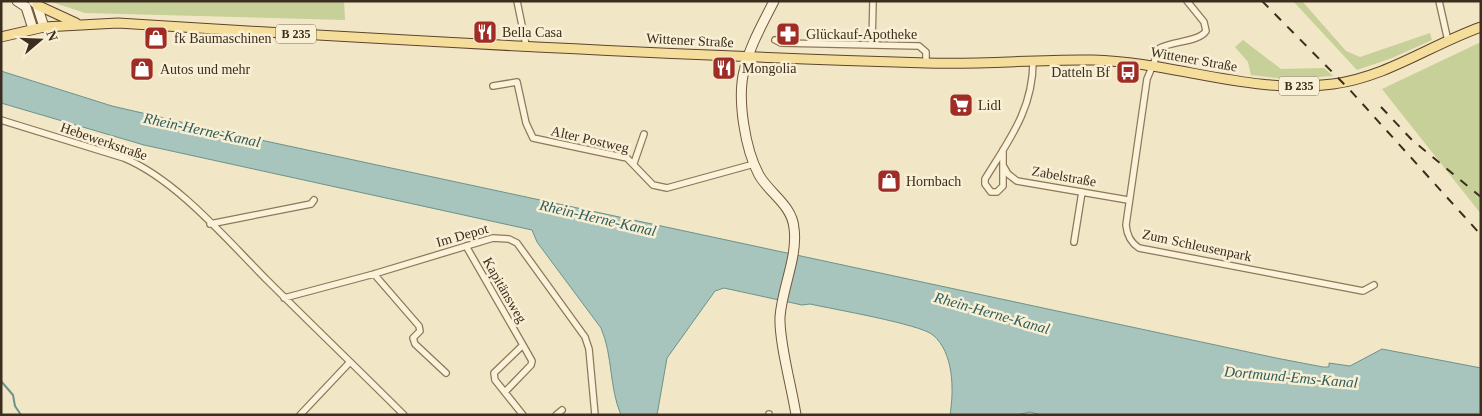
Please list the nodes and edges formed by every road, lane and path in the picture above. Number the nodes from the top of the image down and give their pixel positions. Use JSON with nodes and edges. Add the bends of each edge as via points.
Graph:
{"nodes":[{"id":1,"x":17,"y":1,"type":"edge"},
{"id":2,"x":517,"y":1,"type":"edge"},
{"id":3,"x":774,"y":1,"type":"edge"},
{"id":4,"x":873,"y":1,"type":"edge"},
{"id":5,"x":1187,"y":1,"type":"edge"},
{"id":6,"x":1439,"y":1,"type":"edge"},
{"id":7,"x":35,"y":3,"type":"edge"},
{"id":8,"x":79,"y":24,"type":"junction"},
{"id":9,"x":44,"y":27,"type":"junction"},
{"id":10,"x":1481,"y":27,"type":"edge"},
{"id":11,"x":33,"y":29,"type":"junction"},
{"id":12,"x":1,"y":37,"type":"edge"},
{"id":13,"x":775,"y":40,"type":"dead end"},
{"id":14,"x":1448,"y":41,"type":"junction"},
{"id":15,"x":526,"y":45,"type":"junction"},
{"id":16,"x":872,"y":45,"type":"junction"},
{"id":17,"x":750,"y":56,"type":"junction"},
{"id":18,"x":1033,"y":62,"type":"junction"},
{"id":19,"x":926,"y":63,"type":"junction"},
{"id":20,"x":1154,"y":65,"type":"junction"},
{"id":21,"x":493,"y":86,"type":"dead end"},
{"id":22,"x":1,"y":120,"type":"edge"},
{"id":23,"x":644,"y":134,"type":"dead end"},
{"id":24,"x":1003,"y":150,"type":"junction"},
{"id":25,"x":634,"y":163,"type":"junction"},
{"id":26,"x":754,"y":164,"type":"junction"},
{"id":27,"x":1003,"y":165,"type":"junction"},
{"id":28,"x":1082,"y":192,"type":"junction"},
{"id":29,"x":314,"y":200,"type":"dead end"},
{"id":30,"x":1128,"y":200,"type":"junction"},
{"id":31,"x":210,"y":224,"type":"junction"},
{"id":32,"x":1074,"y":242,"type":"dead end"},
{"id":33,"x":466,"y":246,"type":"junction"},
{"id":34,"x":374,"y":274,"type":"junction"},
{"id":35,"x":1374,"y":286,"type":"dead end"},
{"id":36,"x":284,"y":298,"type":"junction"},
{"id":37,"x":523,"y":345,"type":"junction"},
{"id":38,"x":350,"y":362,"type":"junction"},
{"id":39,"x":446,"y":373,"type":"dead end"},
{"id":40,"x":505,"y":392,"type":"junction"},
{"id":41,"x":562,"y":410,"type":"dead end"},
{"id":42,"x":300,"y":415,"type":"edge"},
{"id":43,"x":404,"y":415,"type":"edge"},
{"id":44,"x":523,"y":415,"type":"edge"},
{"id":45,"x":556,"y":415,"type":"edge"},
{"id":46,"x":595,"y":415,"type":"edge"},
{"id":47,"x":796,"y":415,"type":"edge"}],
"edges":[{"from":1,"to":11,"type":"main road","via":[[26,7]]},
{"from":2,"to":15,"type":"street"},
{"from":3,"to":17,"type":"main road"},
{"from":4,"to":16,"type":"street"},
{"from":5,"to":20,"type":"street","name":"Zum Schleusenpark","via":[[1204,22],[1206,31],[1197,38],[1171,42],[1160,48]]},
{"from":6,"to":14,"type":"street"},
{"from":7,"to":8,"type":"main road","number":"B 235"},
{"from":7,"to":9,"type":"main road"},
{"from":8,"to":9,"type":"main road","number":"B 235"},
{"from":8,"to":15,"type":"main road","name":"Wittener Straße","number":"B 235","via":[[172,25]]},
{"from":9,"to":11,"type":"main road","number":"B 235"},
{"from":10,"to":14,"type":"main road","number":"B 235"},
{"from":11,"to":12,"type":"main road","number":"B 235"},
{"from":13,"to":16,"type":"street","via":[[781,44]]},
{"from":14,"to":20,"type":"main road","name":"Wittener Straße","number":"B 235","via":[[1390,69],[1330,84],[1273,85]]},
{"from":15,"to":17,"type":"main road","name":"Wittener Straße","number":"B 235"},
{"from":16,"to":19,"type":"street","via":[[919,46],[926,52]]},
{"from":17,"to":19,"type":"main road","name":"Wittener Straße","number":"B 235"},
{"from":17,"to":26,"type":"main road","via":[[741,85],[744,122]]},
{"from":18,"to":19,"type":"main road","name":"Wittener Straße","number":"B 235"},
{"from":18,"to":20,"type":"main road","name":"Wittener Straße","number":"B 235","via":[[1094,60]]},
{"from":18,"to":24,"type":"street","via":[[1025,112]]},
{"from":20,"to":30,"type":"street","name":"Zum Schleusenpark","via":[[1148,79]]},
{"from":21,"to":25,"type":"street","name":"Alter Postweg","via":[[518,82],[526,123],[533,138],[628,158]]},
{"from":22,"to":31,"type":"street","name":"Hebewerkstraße","via":[[143,166],[159,176]]},
{"from":23,"to":25,"type":"street","name":"Alter Postweg"},
{"from":24,"to":27,"type":"street"},
{"from":24,"to":27,"type":"street","via":[[985,179],[991,192],[1003,186]]},
{"from":25,"to":26,"type":"street","name":"Alter Postweg","via":[[646,180],[667,188]]},
{"from":26,"to":47,"type":"main road","via":[[792,217],[793,250],[782,304],[781,331]]},
{"from":27,"to":28,"type":"street","name":"Zabelstraße","via":[[1017,180]]},
{"from":28,"to":30,"type":"street","name":"Zabelstraße"},
{"from":28,"to":32,"type":"street"},
{"from":29,"to":31,"type":"street","via":[[311,204]]},
{"from":30,"to":35,"type":"street","name":"Zum Schleusenpark","via":[[1127,235],[1139,248],[1363,291]]},
{"from":31,"to":36,"type":"street","name":"Hebewerkstraße"},
{"from":33,"to":34,"type":"street","name":"Im Depot"},
{"from":33,"to":37,"type":"street","name":"Kapitänsweg"},
{"from":33,"to":46,"type":"street","name":"Im Depot","via":[[499,237],[517,243],[586,337]]},
{"from":34,"to":36,"type":"street","name":"Im Depot"},
{"from":34,"to":39,"type":"street","via":[[419,326],[420,331],[413,338],[415,344]]},
{"from":36,"to":38,"type":"street","name":"Hebewerkstraße"},
{"from":37,"to":40,"type":"street","name":"Kapitänsweg","via":[[532,365]]},
{"from":37,"to":40,"type":"street","name":"Kapitänsweg","via":[[494,373],[495,380]]},
{"from":38,"to":42,"type":"street"},
{"from":38,"to":43,"type":"street","name":"Hebewerkstraße"},
{"from":40,"to":44,"type":"street","name":"Kapitänsweg"},
{"from":41,"to":45,"type":"street"}]}
